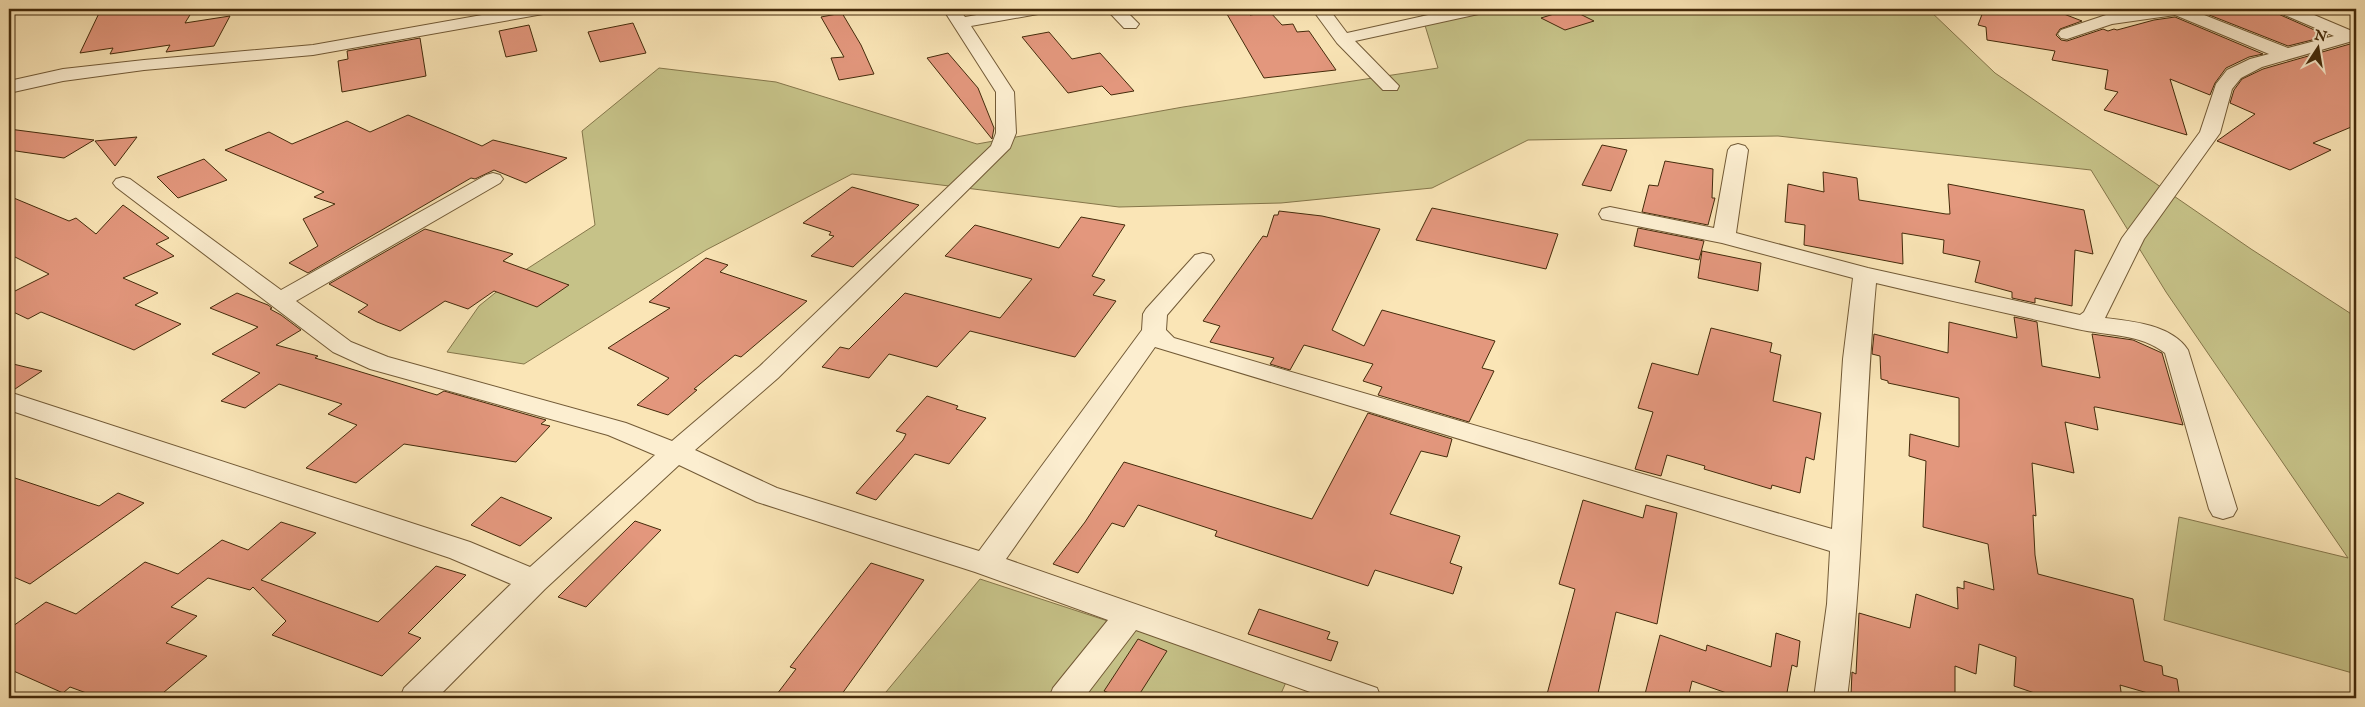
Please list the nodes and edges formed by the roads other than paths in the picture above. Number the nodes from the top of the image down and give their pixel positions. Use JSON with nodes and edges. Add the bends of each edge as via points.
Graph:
{"nodes":[{"id":1,"x":543,"y":9,"type":"edge"},
{"id":2,"x":1038,"y":9,"type":"edge"},
{"id":3,"x":1114,"y":9,"type":"edge"},
{"id":4,"x":1320,"y":9,"type":"edge"},
{"id":5,"x":1477,"y":9,"type":"edge"},
{"id":6,"x":2176,"y":9,"type":"edge"},
{"id":7,"x":2286,"y":9,"type":"edge"},
{"id":8,"x":498,"y":12,"type":"edge"},
{"id":9,"x":956,"y":16,"type":"edge"},
{"id":10,"x":1130,"y":24,"type":"dead end"},
{"id":11,"x":2068,"y":34,"type":"dead end"},
{"id":12,"x":2353,"y":36,"type":"edge"},
{"id":13,"x":1343,"y":39,"type":"junction"},
{"id":14,"x":2286,"y":54,"type":"junction"},
{"id":15,"x":1390,"y":86,"type":"dead end"},
{"id":16,"x":9,"y":87,"type":"edge"},
{"id":17,"x":1738,"y":150,"type":"dead end"},
{"id":18,"x":493,"y":179,"type":"dead end"},
{"id":19,"x":123,"y":182,"type":"dead end"},
{"id":20,"x":1610,"y":214,"type":"dead end"},
{"id":21,"x":1724,"y":237,"type":"junction"},
{"id":22,"x":1202,"y":260,"type":"dead end"},
{"id":23,"x":1865,"y":274,"type":"junction"},
{"id":24,"x":280,"y":300,"type":"junction"},
{"id":25,"x":2084,"y":323,"type":"junction"},
{"id":26,"x":1154,"y":331,"type":"junction"},
{"id":27,"x":9,"y":402,"type":"edge"},
{"id":28,"x":677,"y":453,"type":"junction"},
{"id":29,"x":2223,"y":509,"type":"dead end"},
{"id":30,"x":1845,"y":544,"type":"junction"},
{"id":31,"x":986,"y":564,"type":"junction"},
{"id":32,"x":534,"y":581,"type":"junction"},
{"id":33,"x":1130,"y":615,"type":"junction"},
{"id":34,"x":416,"y":698,"type":"edge"},
{"id":35,"x":1065,"y":698,"type":"edge"},
{"id":36,"x":1365,"y":698,"type":"edge"},
{"id":37,"x":1831,"y":698,"type":"edge"}],
"edges":[{"from":1,"to":8,"type":"street"},
{"from":2,"to":9,"type":"street"},
{"from":3,"to":10,"type":"street"},
{"from":4,"to":13,"type":"street"},
{"from":5,"to":13,"type":"street"},
{"from":6,"to":11,"type":"street","via":[[2109,19]]},
{"from":6,"to":14,"type":"street"},
{"from":7,"to":12,"type":"street"},
{"from":8,"to":16,"type":"street","via":[[296,52],[144,64],[63,75]]},
{"from":9,"to":28,"type":"street","via":[[1004,92],[1006,133],[1000,148],[769,372]]},
{"from":12,"to":14,"type":"street"},
{"from":13,"to":15,"type":"street"},
{"from":14,"to":25,"type":"street","via":[[2234,74],[2224,88],[2210,133],[2133,238],[2094,316]]},
{"from":17,"to":21,"type":"street"},
{"from":18,"to":24,"type":"street"},
{"from":19,"to":24,"type":"street"},
{"from":20,"to":21,"type":"street"},
{"from":21,"to":23,"type":"street"},
{"from":22,"to":26,"type":"street","via":[[1155,314]]},
{"from":23,"to":25,"type":"street"},
{"from":23,"to":30,"type":"street","via":[[1856,359]]},
{"from":24,"to":28,"type":"street","via":[[342,347],[379,363],[617,429]]},
{"from":25,"to":29,"type":"street","via":[[2151,333],[2176,350]]},
{"from":26,"to":30,"type":"street","via":[[1165,343]]},
{"from":26,"to":31,"type":"street"},
{"from":27,"to":32,"type":"street","via":[[460,550]]},
{"from":28,"to":31,"type":"street","via":[[767,495]]},
{"from":28,"to":32,"type":"street"},
{"from":30,"to":37,"type":"street"},
{"from":31,"to":33,"type":"street"},
{"from":32,"to":34,"type":"street"},
{"from":33,"to":35,"type":"street"},
{"from":33,"to":36,"type":"street"}]}
